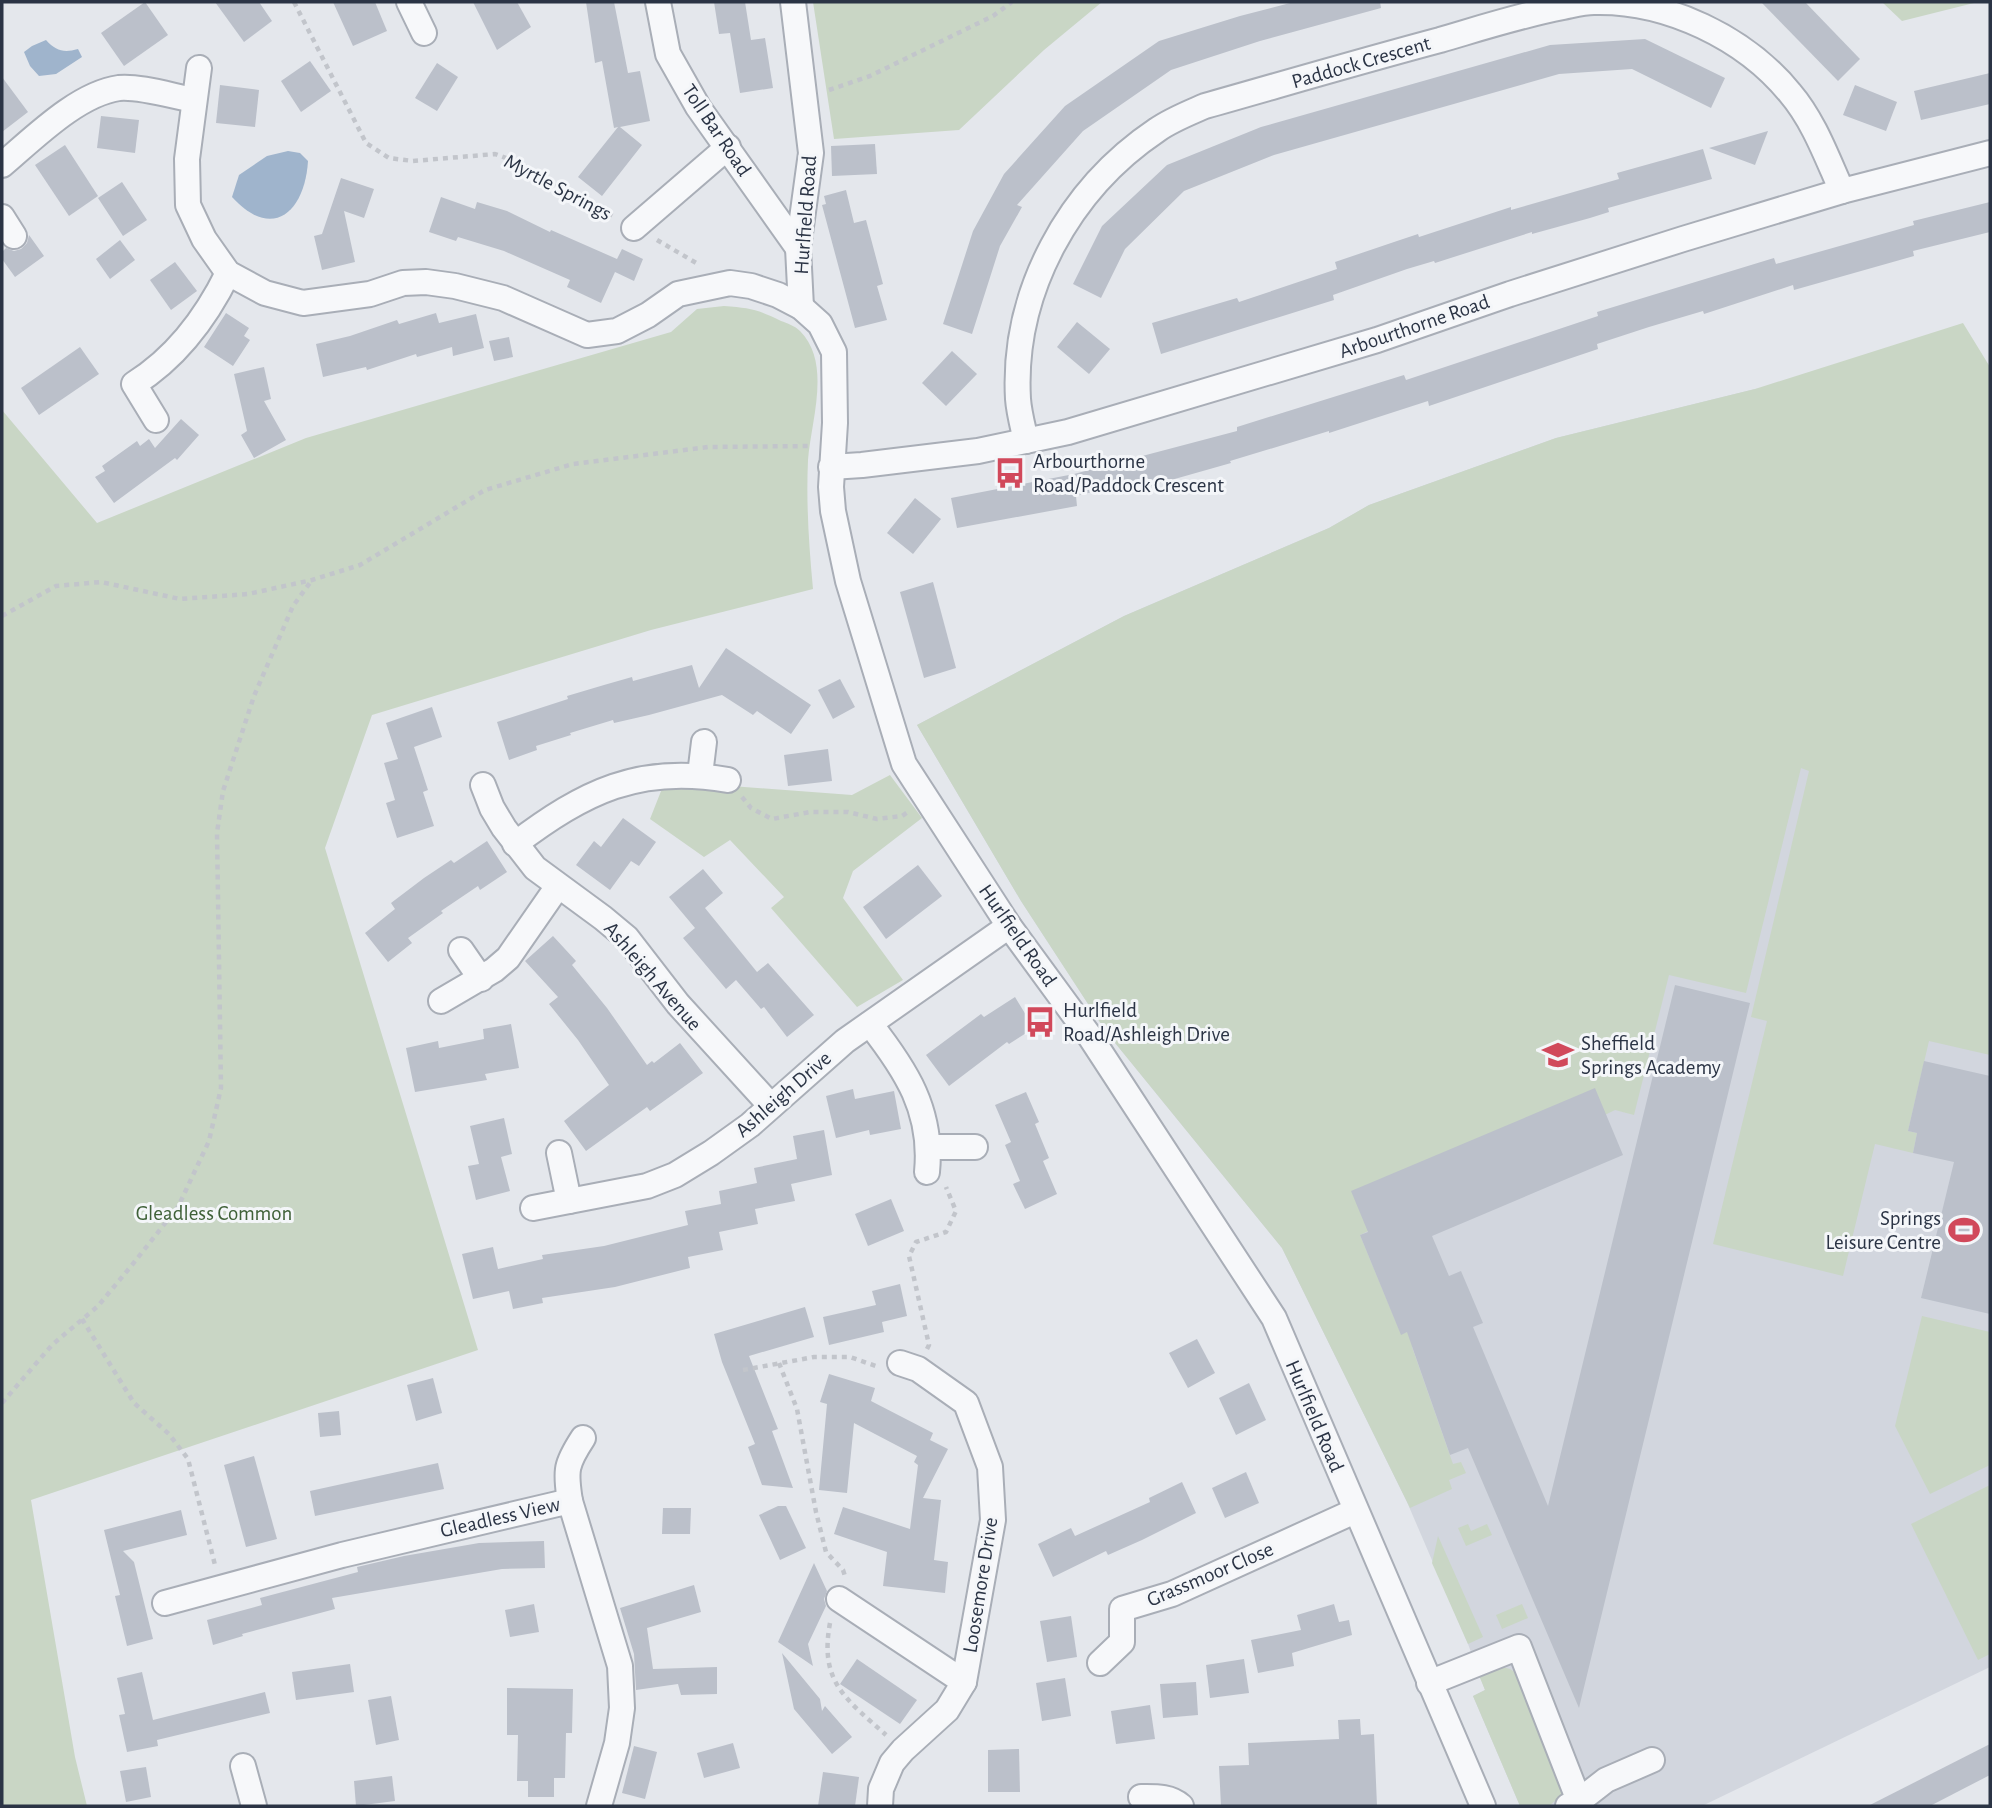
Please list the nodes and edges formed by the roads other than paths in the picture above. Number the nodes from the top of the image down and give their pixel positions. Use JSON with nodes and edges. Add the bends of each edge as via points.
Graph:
{"nodes":[{"id":1,"x":409,"y":2,"type":"edge"},
{"id":2,"x":658,"y":2,"type":"edge"},
{"id":3,"x":793,"y":2,"type":"edge"},
{"id":4,"x":424,"y":33,"type":"dead end"},
{"id":5,"x":199,"y":68,"type":"dead end"},
{"id":6,"x":194,"y":100,"type":"junction"},
{"id":7,"x":728,"y":147,"type":"junction"},
{"id":8,"x":1990,"y":153,"type":"edge"},
{"id":9,"x":2,"y":165,"type":"edge"},
{"id":10,"x":1842,"y":191,"type":"junction"},
{"id":11,"x":634,"y":228,"type":"road end"},
{"id":12,"x":798,"y":248,"type":"junction"},
{"id":13,"x":228,"y":272,"type":"junction"},
{"id":14,"x":801,"y":307,"type":"junction"},
{"id":15,"x":156,"y":420,"type":"dead end"},
{"id":16,"x":1026,"y":441,"type":"junction"},
{"id":17,"x":832,"y":456,"type":"junction"},
{"id":18,"x":704,"y":742,"type":"dead end"},
{"id":19,"x":700,"y":775,"type":"junction"},
{"id":20,"x":728,"y":780,"type":"road end"},
{"id":21,"x":483,"y":785,"type":"dead end"},
{"id":22,"x":515,"y":844,"type":"junction"},
{"id":23,"x":558,"y":886,"type":"junction"},
{"id":24,"x":1009,"y":926,"type":"junction"},
{"id":25,"x":461,"y":950,"type":"dead end"},
{"id":26,"x":481,"y":979,"type":"junction"},
{"id":27,"x":441,"y":1001,"type":"dead end"},
{"id":28,"x":870,"y":1024,"type":"junction"},
{"id":29,"x":771,"y":1106,"type":"junction"},
{"id":30,"x":930,"y":1147,"type":"junction"},
{"id":31,"x":975,"y":1147,"type":"dead end"},
{"id":32,"x":559,"y":1153,"type":"dead end"},
{"id":33,"x":928,"y":1172,"type":"road end"},
{"id":34,"x":569,"y":1201,"type":"junction"},
{"id":35,"x":533,"y":1208,"type":"dead end"},
{"id":36,"x":909,"y":1366,"type":"road end"},
{"id":37,"x":583,"y":1438,"type":"dead end"},
{"id":38,"x":570,"y":1500,"type":"junction"},
{"id":39,"x":1355,"y":1510,"type":"junction"},
{"id":40,"x":839,"y":1599,"type":"road end"},
{"id":41,"x":165,"y":1603,"type":"dead end"},
{"id":42,"x":1100,"y":1663,"type":"dead end"},
{"id":43,"x":964,"y":1682,"type":"junction"},
{"id":44,"x":1429,"y":1683,"type":"junction"},
{"id":45,"x":1652,"y":1760,"type":"dead end"},
{"id":46,"x":243,"y":1766,"type":"dead end"},
{"id":47,"x":1141,"y":1797,"type":"dead end"},
{"id":48,"x":1573,"y":1804,"type":"edge"},
{"id":49,"x":254,"y":1806,"type":"edge"},
{"id":50,"x":599,"y":1806,"type":"edge"},
{"id":51,"x":880,"y":1806,"type":"edge"},
{"id":52,"x":1181,"y":1806,"type":"edge"},
{"id":53,"x":1483,"y":1806,"type":"edge"}],
"edges":[{"from":1,"to":4,"type":"street"},
{"from":2,"to":7,"type":"street","name":"Toll Bar Road","via":[[668,54],[698,107]]},
{"from":3,"to":12,"type":"street","name":"Hurlfield Road","via":[[811,153]]},
{"from":5,"to":6,"type":"street"},
{"from":6,"to":9,"type":"street","via":[[119,88],[62,115]]},
{"from":6,"to":13,"type":"street","via":[[187,159],[188,205],[204,239]]},
{"from":7,"to":11,"type":"street"},
{"from":7,"to":12,"type":"street","name":"Toll Bar Road"},
{"from":8,"to":10,"type":"street","name":"Arbourthorne Road"},
{"from":10,"to":16,"type":"street","name":"Arbourthorne Road","via":[[1289,368]]},
{"from":10,"to":16,"type":"street","name":"Paddock Crescent","via":[[1804,112],[1760,62],[1700,24],[1622,4],[1594,2],[1529,15],[1205,106],[1158,129],[1123,156],[1097,180],[1056,237],[1036,281],[1019,350],[1018,401]]},
{"from":12,"to":14,"type":"street","name":"Hurlfield Road"},
{"from":13,"to":14,"type":"street","via":[[265,293],[303,303],[370,294],[403,283],[455,286],[503,298],[587,335],[617,331],[678,294],[730,283],[764,290]]},
{"from":13,"to":15,"type":"street","via":[[213,304],[182,345],[134,384]]},
{"from":14,"to":17,"type":"street","name":"Hurlfield Road","via":[[820,324],[834,352]]},
{"from":16,"to":17,"type":"street","name":"Arbourthorne Road","via":[[862,465]]},
{"from":17,"to":24,"type":"street","name":"Hurlfield Road","via":[[833,511],[848,581],[904,764]]},
{"from":18,"to":19,"type":"street"},
{"from":19,"to":20,"type":"street"},
{"from":19,"to":22,"type":"street","via":[[619,783],[570,805]]},
{"from":21,"to":22,"type":"street","name":"Ashleigh Avenue"},
{"from":22,"to":23,"type":"street","name":"Ashleigh Avenue"},
{"from":23,"to":26,"type":"street","via":[[508,958]]},
{"from":23,"to":29,"type":"street","name":"Ashleigh Avenue","via":[[627,938],[678,1004]]},
{"from":24,"to":28,"type":"street","name":"Ashleigh Drive"},
{"from":24,"to":39,"type":"street","name":"Hurlfield Road","via":[[1091,1038],[1274,1318]]},
{"from":25,"to":26,"type":"street"},
{"from":26,"to":27,"type":"street"},
{"from":28,"to":29,"type":"street","name":"Ashleigh Drive"},
{"from":28,"to":30,"type":"street","via":[[912,1086]]},
{"from":29,"to":34,"type":"street","name":"Ashleigh Drive","via":[[675,1175],[647,1186]]},
{"from":30,"to":31,"type":"street"},
{"from":30,"to":33,"type":"street"},
{"from":32,"to":34,"type":"street"},
{"from":34,"to":35,"type":"street","name":"Ashleigh Drive"},
{"from":36,"to":43,"type":"street","name":"Loosemore Drive","via":[[966,1403],[990,1467],[993,1520]]},
{"from":37,"to":38,"type":"street","via":[[565,1473]]},
{"from":38,"to":41,"type":"street","name":"Gleadless View"},
{"from":38,"to":50,"type":"street","name":"Gleadless View","via":[[620,1666],[622,1708],[617,1743]]},
{"from":39,"to":42,"type":"street","name":"Grassmoor Close","via":[[1172,1594],[1122,1609],[1122,1642]]},
{"from":39,"to":44,"type":"street","name":"Hurlfield Road"},
{"from":40,"to":43,"type":"street","name":"Loosemore Drive"},
{"from":43,"to":51,"type":"street","name":"Loosemore Drive","via":[[947,1710],[892,1763],[881,1789]]},
{"from":44,"to":48,"type":"street","via":[[1519,1647]]},
{"from":44,"to":53,"type":"street","name":"Hurlfield Road"},
{"from":45,"to":48,"type":"street","via":[[1606,1780]]},
{"from":46,"to":49,"type":"street"},
{"from":47,"to":52,"type":"street","via":[[1164,1798]]}]}
